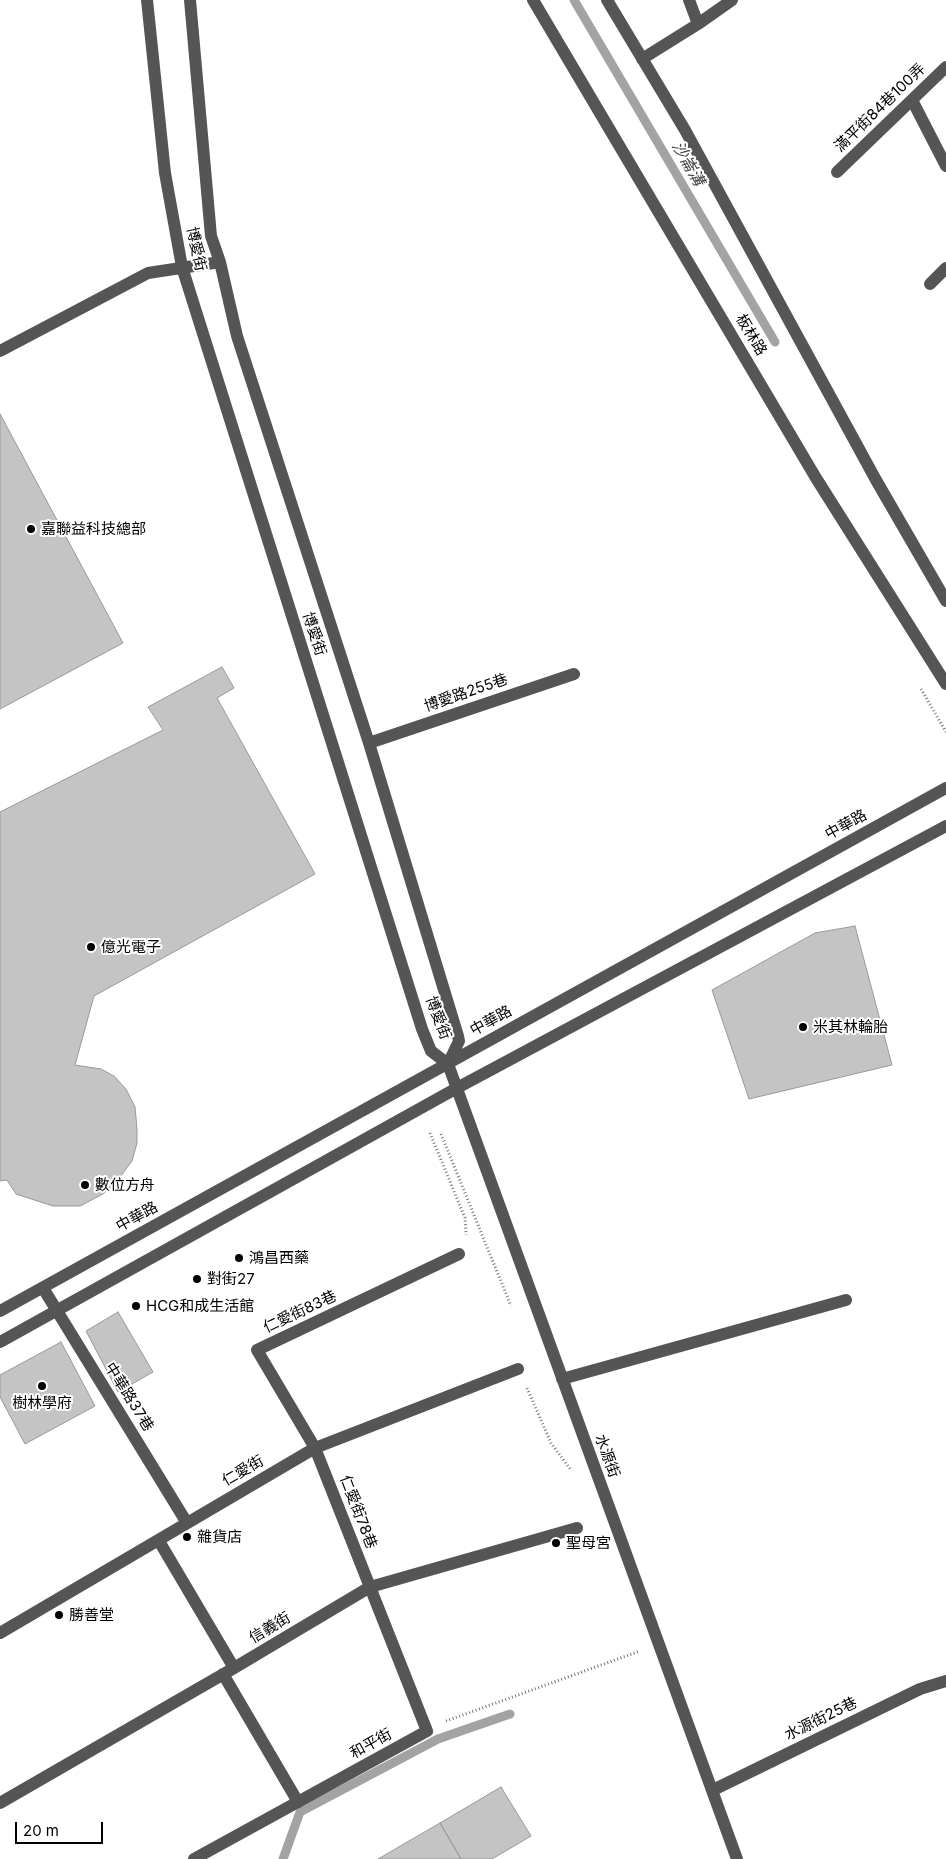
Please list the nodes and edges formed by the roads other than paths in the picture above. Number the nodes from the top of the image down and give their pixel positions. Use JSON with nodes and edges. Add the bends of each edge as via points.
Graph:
{"nodes":[{"id":1,"x":147,"y":0,"type":"edge"},
{"id":2,"x":190,"y":0,"type":"edge"},
{"id":3,"x":533,"y":0,"type":"edge"},
{"id":4,"x":607,"y":0,"type":"edge"},
{"id":5,"x":689,"y":0,"type":"edge"},
{"id":6,"x":732,"y":0,"type":"edge"},
{"id":7,"x":698,"y":24,"type":"junction"},
{"id":8,"x":642,"y":59,"type":"junction"},
{"id":9,"x":946,"y":67,"type":"edge"},
{"id":10,"x":912,"y":100,"type":"junction"},
{"id":11,"x":946,"y":166,"type":"edge"},
{"id":12,"x":837,"y":172,"type":"dead end"},
{"id":13,"x":220,"y":262,"type":"junction"},
{"id":14,"x":182,"y":267,"type":"junction"},
{"id":15,"x":946,"y":268,"type":"edge"},
{"id":16,"x":930,"y":284,"type":"dead end"},
{"id":17,"x":0,"y":351,"type":"edge"},
{"id":18,"x":946,"y":601,"type":"edge"},
{"id":19,"x":574,"y":674,"type":"dead end"},
{"id":20,"x":946,"y":684,"type":"edge"},
{"id":21,"x":369,"y":743,"type":"junction"},
{"id":22,"x":946,"y":788,"type":"edge"},
{"id":23,"x":946,"y":826,"type":"edge"},
{"id":24,"x":448,"y":1064,"type":"junction"},
{"id":25,"x":457,"y":1088,"type":"junction"},
{"id":26,"x":459,"y":1254,"type":"road end"},
{"id":27,"x":43,"y":1288,"type":"junction"},
{"id":28,"x":846,"y":1300,"type":"dead end"},
{"id":29,"x":57,"y":1310,"type":"junction"},
{"id":30,"x":0,"y":1312,"type":"edge"},
{"id":31,"x":0,"y":1342,"type":"edge"},
{"id":32,"x":518,"y":1369,"type":"road end"},
{"id":33,"x":562,"y":1379,"type":"junction"},
{"id":34,"x":315,"y":1448,"type":"junction"},
{"id":35,"x":187,"y":1523,"type":"junction"},
{"id":36,"x":577,"y":1528,"type":"dead end"},
{"id":37,"x":159,"y":1541,"type":"junction"},
{"id":38,"x":370,"y":1587,"type":"junction"},
{"id":39,"x":0,"y":1634,"type":"edge"},
{"id":40,"x":229,"y":1671,"type":"junction"},
{"id":41,"x":946,"y":1681,"type":"edge"},
{"id":42,"x":713,"y":1790,"type":"junction"},
{"id":43,"x":298,"y":1802,"type":"junction"},
{"id":44,"x":0,"y":1803,"type":"edge"},
{"id":45,"x":194,"y":1859,"type":"edge"},
{"id":46,"x":737,"y":1859,"type":"edge"}],
"edges":[{"from":1,"to":14,"type":"street","name":"博愛街","via":[[165,173]]},
{"from":2,"to":13,"type":"street","name":"博愛街","via":[[211,236]]},
{"from":3,"to":20,"type":"street","name":"板林路","via":[[816,478]]},
{"from":4,"to":8,"type":"street"},
{"from":5,"to":7,"type":"street"},
{"from":6,"to":7,"type":"street"},
{"from":7,"to":8,"type":"street"},
{"from":8,"to":18,"type":"street","via":[[685,130],[876,480]]},
{"from":9,"to":10,"type":"street","name":"滿平街84巷100弄"},
{"from":10,"to":11,"type":"street"},
{"from":10,"to":12,"type":"street","name":"滿平街84巷100弄"},
{"from":13,"to":14,"type":"street"},
{"from":13,"to":21,"type":"street","name":"博愛街","via":[[237,336]]},
{"from":14,"to":17,"type":"street","via":[[148,273]]},
{"from":14,"to":24,"type":"street","name":"博愛街","via":[[422,1029],[432,1051]]},
{"from":15,"to":16,"type":"street"},
{"from":19,"to":21,"type":"street","name":"博愛路255巷"},
{"from":21,"to":24,"type":"street","name":"博愛街","via":[[458,1036],[459,1041]]},
{"from":22,"to":24,"type":"street","name":"中華路"},
{"from":23,"to":25,"type":"street"},
{"from":24,"to":25,"type":"street","name":"水源街"},
{"from":24,"to":27,"type":"street","name":"中華路"},
{"from":25,"to":29,"type":"street"},
{"from":25,"to":33,"type":"street","name":"水源街"},
{"from":26,"to":34,"type":"street","name":"仁愛街83巷","via":[[258,1350]]},
{"from":27,"to":29,"type":"street","name":"中華路37巷"},
{"from":27,"to":30,"type":"street","name":"中華路"},
{"from":28,"to":33,"type":"street"},
{"from":29,"to":31,"type":"street"},
{"from":29,"to":35,"type":"street","name":"中華路37巷"},
{"from":32,"to":34,"type":"street","name":"仁愛街"},
{"from":33,"to":42,"type":"street","name":"水源街"},
{"from":34,"to":35,"type":"street","name":"仁愛街"},
{"from":34,"to":38,"type":"street","name":"仁愛街78巷"},
{"from":35,"to":37,"type":"street","name":"仁愛街"},
{"from":36,"to":38,"type":"street","name":"信義街"},
{"from":37,"to":39,"type":"street","name":"仁愛街"},
{"from":37,"to":40,"type":"street"},
{"from":38,"to":40,"type":"street","name":"信義街"},
{"from":38,"to":43,"type":"street","name":"和平街","via":[[428,1731]]},
{"from":40,"to":43,"type":"street"},
{"from":40,"to":44,"type":"street","name":"信義街"},
{"from":41,"to":42,"type":"street","name":"水源街25巷","via":[[920,1689]]},
{"from":42,"to":46,"type":"street","name":"水源街"},
{"from":43,"to":45,"type":"street","name":"和平街"}]}
